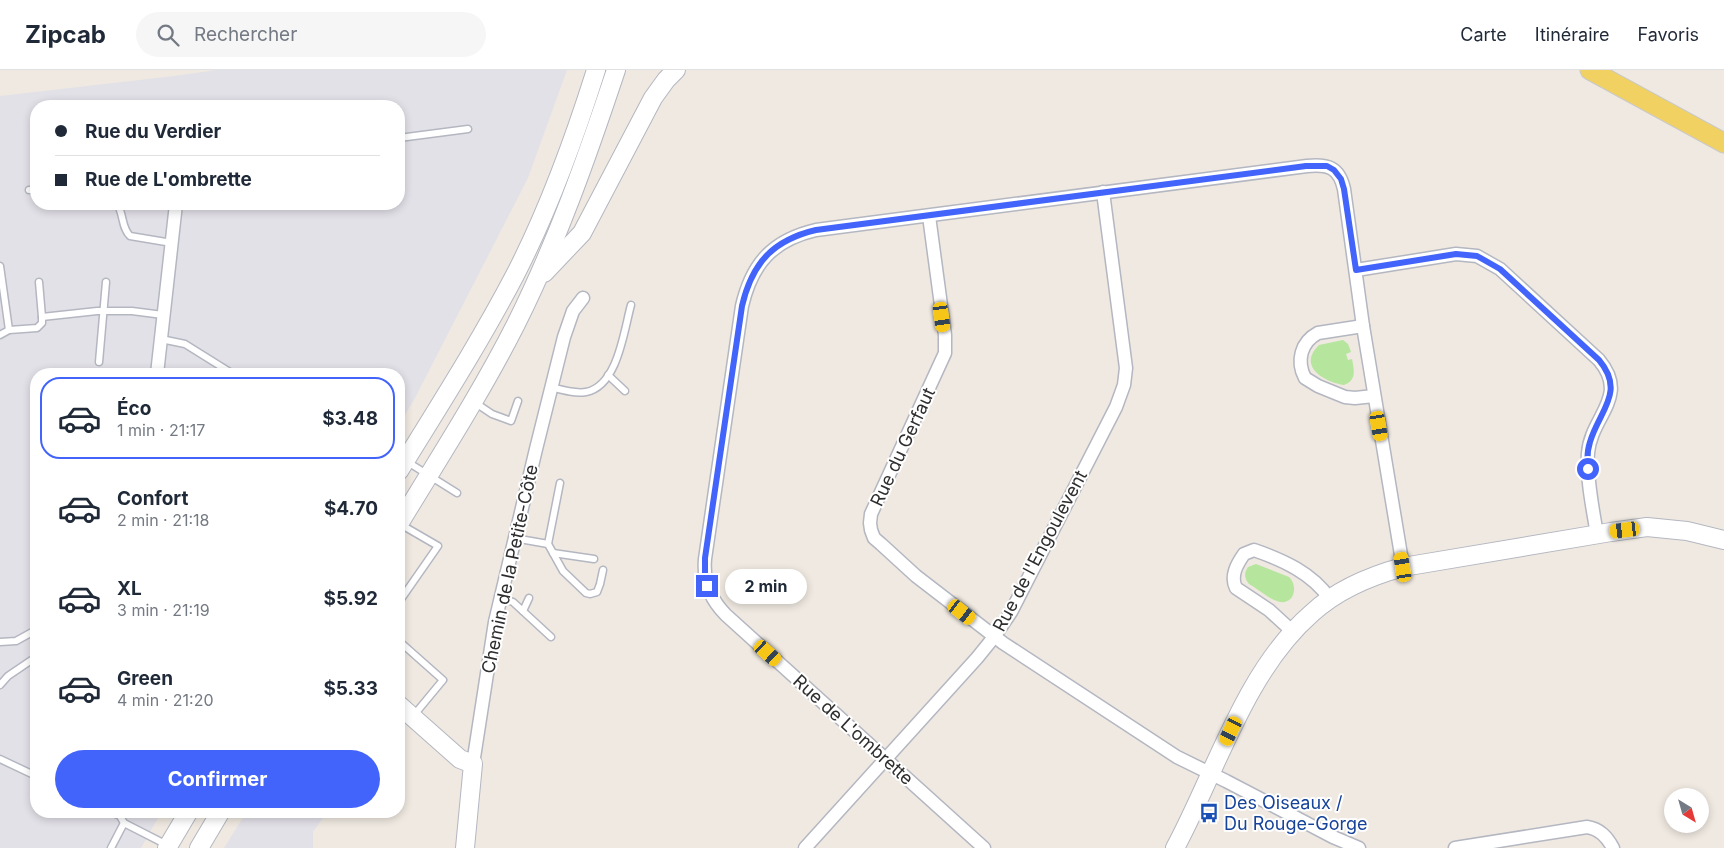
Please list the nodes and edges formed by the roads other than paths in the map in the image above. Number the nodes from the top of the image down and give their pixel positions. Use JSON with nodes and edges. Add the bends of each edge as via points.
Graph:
{"nodes":[{"id":1,"x":596,"y":70,"type":"edge"},
{"id":2,"x":616,"y":70,"type":"edge"},
{"id":3,"x":676,"y":70,"type":"edge"},
{"id":4,"x":1590,"y":70,"type":"edge"},
{"id":5,"x":468,"y":129,"type":"dead end"},
{"id":6,"x":405,"y":137,"type":"edge"},
{"id":7,"x":1724,"y":143,"type":"edge"},
{"id":8,"x":1103,"y":192,"type":"junction"},
{"id":9,"x":119,"y":210,"type":"edge"},
{"id":10,"x":175,"y":210,"type":"edge"},
{"id":11,"x":929,"y":216,"type":"junction"},
{"id":12,"x":172,"y":243,"type":"junction"},
{"id":13,"x":0,"y":266,"type":"edge"},
{"id":14,"x":1356,"y":270,"type":"junction"},
{"id":15,"x":39,"y":282,"type":"dead end"},
{"id":16,"x":106,"y":282,"type":"dead end"},
{"id":17,"x":535,"y":282,"type":"junction"},
{"id":18,"x":583,"y":298,"type":"dead end"},
{"id":19,"x":631,"y":305,"type":"dead end"},
{"id":20,"x":104,"y":311,"type":"junction"},
{"id":21,"x":163,"y":315,"type":"junction"},
{"id":22,"x":42,"y":317,"type":"junction"},
{"id":23,"x":1362,"y":326,"type":"junction"},
{"id":24,"x":9,"y":330,"type":"junction"},
{"id":25,"x":0,"y":335,"type":"edge"},
{"id":26,"x":160,"y":339,"type":"junction"},
{"id":27,"x":99,"y":362,"type":"dead end"},
{"id":28,"x":158,"y":368,"type":"edge"},
{"id":29,"x":223,"y":368,"type":"edge"},
{"id":30,"x":608,"y":374,"type":"junction"},
{"id":31,"x":551,"y":387,"type":"junction"},
{"id":32,"x":625,"y":391,"type":"dead end"},
{"id":33,"x":1374,"y":396,"type":"junction"},
{"id":34,"x":473,"y":401,"type":"junction"},
{"id":35,"x":518,"y":401,"type":"dead end"},
{"id":36,"x":405,"y":456,"type":"edge"},
{"id":37,"x":405,"y":464,"type":"edge"},
{"id":38,"x":429,"y":474,"type":"junction"},
{"id":39,"x":560,"y":483,"type":"dead end"},
{"id":40,"x":457,"y":492,"type":"dead end"},
{"id":41,"x":405,"y":514,"type":"edge"},
{"id":42,"x":405,"y":527,"type":"edge"},
{"id":43,"x":1597,"y":534,"type":"junction"},
{"id":44,"x":514,"y":538,"type":"junction"},
{"id":45,"x":1724,"y":540,"type":"edge"},
{"id":46,"x":548,"y":544,"type":"junction"},
{"id":47,"x":553,"y":553,"type":"junction"},
{"id":48,"x":594,"y":559,"type":"dead end"},
{"id":49,"x":1403,"y":567,"type":"junction"},
{"id":50,"x":603,"y":570,"type":"dead end"},
{"id":51,"x":405,"y":593,"type":"edge"},
{"id":52,"x":501,"y":598,"type":"junction"},
{"id":53,"x":529,"y":598,"type":"dead end"},
{"id":54,"x":1330,"y":599,"type":"junction"},
{"id":55,"x":523,"y":611,"type":"junction"},
{"id":56,"x":1292,"y":631,"type":"junction"},
{"id":57,"x":30,"y":633,"type":"edge"},
{"id":58,"x":551,"y":637,"type":"dead end"},
{"id":59,"x":994,"y":637,"type":"junction"},
{"id":60,"x":0,"y":642,"type":"edge"},
{"id":61,"x":405,"y":647,"type":"edge"},
{"id":62,"x":30,"y":661,"type":"edge"},
{"id":63,"x":0,"y":685,"type":"edge"},
{"id":64,"x":405,"y":710,"type":"edge"},
{"id":65,"x":413,"y":717,"type":"junction"},
{"id":66,"x":0,"y":758,"type":"edge"},
{"id":67,"x":885,"y":759,"type":"junction"},
{"id":68,"x":473,"y":764,"type":"junction"},
{"id":69,"x":30,"y":773,"type":"edge"},
{"id":70,"x":1211,"y":773,"type":"junction"},
{"id":71,"x":121,"y":818,"type":"edge"},
{"id":72,"x":185,"y":818,"type":"edge"},
{"id":73,"x":217,"y":818,"type":"edge"},
{"id":74,"x":124,"y":823,"type":"junction"},
{"id":75,"x":168,"y":847,"type":"edge"},
{"id":76,"x":111,"y":848,"type":"edge"},
{"id":77,"x":199,"y":848,"type":"edge"},
{"id":78,"x":465,"y":848,"type":"edge"},
{"id":79,"x":805,"y":848,"type":"edge"},
{"id":80,"x":984,"y":848,"type":"edge"},
{"id":81,"x":1175,"y":848,"type":"edge"},
{"id":82,"x":1359,"y":848,"type":"edge"},
{"id":83,"x":1455,"y":848,"type":"edge"},
{"id":84,"x":1613,"y":848,"type":"edge"}],
"edges":[{"from":1,"to":36,"type":"main road","via":[[568,154],[515,274],[475,348]]},
{"from":2,"to":17,"type":"main road","via":[[574,191]]},
{"from":3,"to":17,"type":"main road","via":[[652,98],[582,233]]},
{"from":4,"to":7,"type":"main road"},
{"from":5,"to":6,"type":"lane"},
{"from":8,"to":11,"type":"street","name":"Rue de L'ombrette"},
{"from":8,"to":14,"type":"street","name":"Rue de L'ombrette","via":[[1327,166],[1337,172],[1343,183]]},
{"from":8,"to":59,"type":"street","name":"Rue de l'Engoulevent","via":[[1126,368],[1124,385],[1116,407],[1011,612]]},
{"from":9,"to":12,"type":"lane","via":[[123,226],[130,236]]},
{"from":10,"to":12,"type":"street"},
{"from":11,"to":59,"type":"street","name":"Rue du Gerfaut","via":[[945,353],[870,523],[874,538],[916,576]]},
{"from":11,"to":67,"type":"street","name":"Rue de L'ombrette","via":[[816,230],[796,236],[776,247],[754,271],[742,306],[705,566],[710,593],[721,610]]},
{"from":12,"to":21,"type":"street"},
{"from":13,"to":24,"type":"lane"},
{"from":14,"to":23,"type":"street","name":"Rue de L'ombrette"},
{"from":14,"to":43,"type":"street","via":[[1456,254],[1477,256],[1500,269],[1592,353],[1612,383],[1610,397],[1588,451]]},
{"from":15,"to":22,"type":"lane"},
{"from":16,"to":20,"type":"lane"},
{"from":17,"to":34,"type":"main road"},
{"from":18,"to":31,"type":"street","name":"Chemin de la Petite-Côte","via":[[570,318]]},
{"from":19,"to":30,"type":"lane","via":[[615,366]]},
{"from":20,"to":21,"type":"lane"},
{"from":20,"to":22,"type":"lane"},
{"from":20,"to":27,"type":"lane"},
{"from":21,"to":26,"type":"street"},
{"from":22,"to":24,"type":"lane","via":[[37,328]]},
{"from":23,"to":33,"type":"street","name":"Rue de L'ombrette"},
{"from":23,"to":33,"type":"street","via":[[1314,335],[1304,344],[1300,362],[1305,378],[1318,386],[1350,398]]},
{"from":24,"to":25,"type":"lane"},
{"from":26,"to":28,"type":"street"},
{"from":26,"to":29,"type":"lane","via":[[185,344]]},
{"from":30,"to":31,"type":"lane","via":[[587,392]]},
{"from":30,"to":32,"type":"lane"},
{"from":31,"to":44,"type":"street","name":"Chemin de la Petite-Côte"},
{"from":33,"to":49,"type":"street","name":"Rue de L'ombrette"},
{"from":34,"to":35,"type":"lane","via":[[492,414],[511,421]]},
{"from":34,"to":38,"type":"main road"},
{"from":37,"to":38,"type":"lane"},
{"from":38,"to":40,"type":"lane"},
{"from":38,"to":41,"type":"main road"},
{"from":39,"to":46,"type":"lane"},
{"from":42,"to":51,"type":"lane","via":[[438,546]]},
{"from":43,"to":45,"type":"main road","via":[[1665,528]]},
{"from":43,"to":49,"type":"main road"},
{"from":44,"to":46,"type":"lane"},
{"from":44,"to":52,"type":"street","name":"Chemin de la Petite-Côte"},
{"from":46,"to":47,"type":"lane"},
{"from":47,"to":48,"type":"lane"},
{"from":47,"to":50,"type":"lane","via":[[563,571],[586,593],[596,592]]},
{"from":49,"to":54,"type":"main road","via":[[1358,583]]},
{"from":52,"to":55,"type":"lane","via":[[513,602]]},
{"from":52,"to":68,"type":"street","name":"Chemin de la Petite-Côte"},
{"from":53,"to":55,"type":"lane"},
{"from":54,"to":56,"type":"main road"},
{"from":54,"to":56,"type":"street","via":[[1314,580],[1301,571],[1254,550],[1244,554],[1234,575],[1236,588],[1264,606]]},
{"from":55,"to":58,"type":"lane"},
{"from":56,"to":70,"type":"main road","via":[[1258,680]]},
{"from":57,"to":60,"type":"lane","via":[[16,641]]},
{"from":59,"to":67,"type":"street","name":"Rue de l'Engoulevent"},
{"from":59,"to":70,"type":"street","name":"Rue du Gerfaut","via":[[1176,757]]},
{"from":61,"to":65,"type":"lane","via":[[443,680]]},
{"from":62,"to":63,"type":"lane"},
{"from":64,"to":65,"type":"main road"},
{"from":65,"to":68,"type":"main road","via":[[460,759]]},
{"from":66,"to":69,"type":"lane"},
{"from":67,"to":79,"type":"street","name":"Rue de l'Engoulevent"},
{"from":67,"to":80,"type":"street","name":"Rue de L'ombrette"},
{"from":68,"to":78,"type":"main road","name":"Chemin de la Petite-Côte"},
{"from":70,"to":81,"type":"main road"},
{"from":70,"to":82,"type":"street","name":"Rue du Gerfaut"},
{"from":71,"to":74,"type":"lane"},
{"from":72,"to":75,"type":"main road"},
{"from":73,"to":77,"type":"main road"},
{"from":74,"to":75,"type":"lane"},
{"from":74,"to":76,"type":"lane"},
{"from":83,"to":84,"type":"street","via":[[1583,827],[1596,829]]}]}
